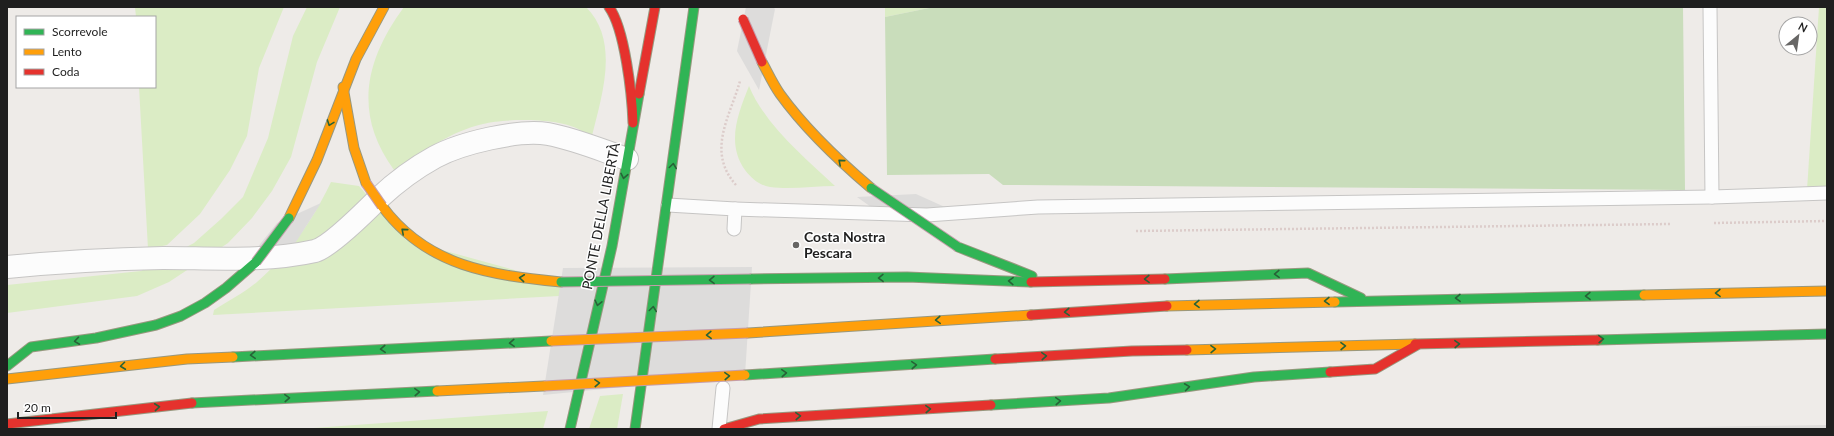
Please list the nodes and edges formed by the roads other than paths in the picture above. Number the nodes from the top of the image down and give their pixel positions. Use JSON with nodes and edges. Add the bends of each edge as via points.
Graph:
{"nodes":[{"id":1,"x":384,"y":7,"type":"edge"},
{"id":2,"x":609,"y":7,"type":"edge"},
{"id":3,"x":656,"y":7,"type":"edge"},
{"id":4,"x":694,"y":7,"type":"edge"},
{"id":5,"x":739,"y":7,"type":"edge"},
{"id":6,"x":1710,"y":7,"type":"edge"},
{"id":7,"x":343,"y":86,"type":"junction"},
{"id":8,"x":633,"y":124,"type":"junction"},
{"id":9,"x":627,"y":159,"type":"junction"},
{"id":10,"x":1827,"y":193,"type":"edge"},
{"id":11,"x":1712,"y":197,"type":"junction"},
{"id":12,"x":668,"y":205,"type":"junction"},
{"id":13,"x":734,"y":209,"type":"junction"},
{"id":14,"x":734,"y":229,"type":"dead end"},
{"id":15,"x":7,"y":267,"type":"edge"},
{"id":16,"x":1796,"y":282,"type":"dead end"},
{"id":17,"x":1050,"y":283,"type":"junction"},
{"id":18,"x":1827,"y":291,"type":"edge"},
{"id":19,"x":1757,"y":292,"type":"junction"},
{"id":20,"x":1366,"y":301,"type":"junction"},
{"id":21,"x":1827,"y":334,"type":"edge"},
{"id":22,"x":1418,"y":345,"type":"junction"},
{"id":23,"x":7,"y":366,"type":"edge"},
{"id":24,"x":7,"y":379,"type":"edge"},
{"id":25,"x":723,"y":388,"type":"dead end"},
{"id":26,"x":7,"y":424,"type":"edge"},
{"id":27,"x":570,"y":429,"type":"edge"},
{"id":28,"x":635,"y":429,"type":"edge"},
{"id":29,"x":719,"y":429,"type":"edge"},
{"id":30,"x":724,"y":429,"type":"edge"}],
"edges":[{"from":1,"to":7,"type":"main road","via":[[368,30]]},
{"from":2,"to":8,"type":"main road","via":[[616,21],[632,92]]},
{"from":3,"to":8,"type":"main road","name":"PONTE DELLA LIBERTÀ"},
{"from":12,"to":4,"type":"main road","one_way":true},
{"from":17,"to":5,"type":"main road","one_way":true,"bridge":true,"via":[[958,246],[871,188],[835,157],[780,94],[762,62]]},
{"from":6,"to":11,"type":"lane"},
{"from":17,"to":7,"type":"main road","one_way":true,"bridge":true,"via":[[908,277],[561,282],[498,276],[454,262],[422,246],[400,228],[382,206],[360,172],[351,139]]},
{"from":7,"to":23,"type":"main road","one_way":true,"bridge":true,"via":[[319,152],[289,218],[256,262],[226,288],[181,316],[156,325],[96,338],[31,347]]},
{"from":8,"to":9,"type":"main road","name":"PONTE DELLA LIBERTÀ"},
{"from":9,"to":15,"type":"street","via":[[546,134],[501,136],[443,154],[420,167],[391,186],[349,227],[318,250],[282,256],[152,259]]},
{"from":9,"to":27,"type":"main road","name":"PONTE DELLA LIBERTÀ","one_way":true,"via":[[612,246]]},
{"from":10,"to":11,"type":"lane"},
{"from":11,"to":13,"type":"lane","via":[[1046,207],[927,215]]},
{"from":12,"to":13,"type":"lane"},
{"from":28,"to":12,"type":"main road","one_way":true},
{"from":13,"to":14,"type":"lane"},
{"from":16,"to":19,"type":"main road"},
{"from":20,"to":17,"type":"main road","one_way":true,"via":[[1308,273]]},
{"from":18,"to":19,"type":"main road"},
{"from":19,"to":20,"type":"main road","one_way":true},
{"from":20,"to":24,"type":"main road","one_way":true,"bridge":true,"via":[[1177,305],[748,333],[187,359]]},
{"from":22,"to":21,"type":"main road","one_way":true},
{"from":26,"to":22,"type":"main road","one_way":true,"bridge":true,"via":[[204,402],[745,375],[1132,351]]},
{"from":30,"to":22,"type":"main road","one_way":true,"via":[[759,419],[1109,398],[1254,377],[1375,369]]},
{"from":25,"to":29,"type":"lane"}]}
